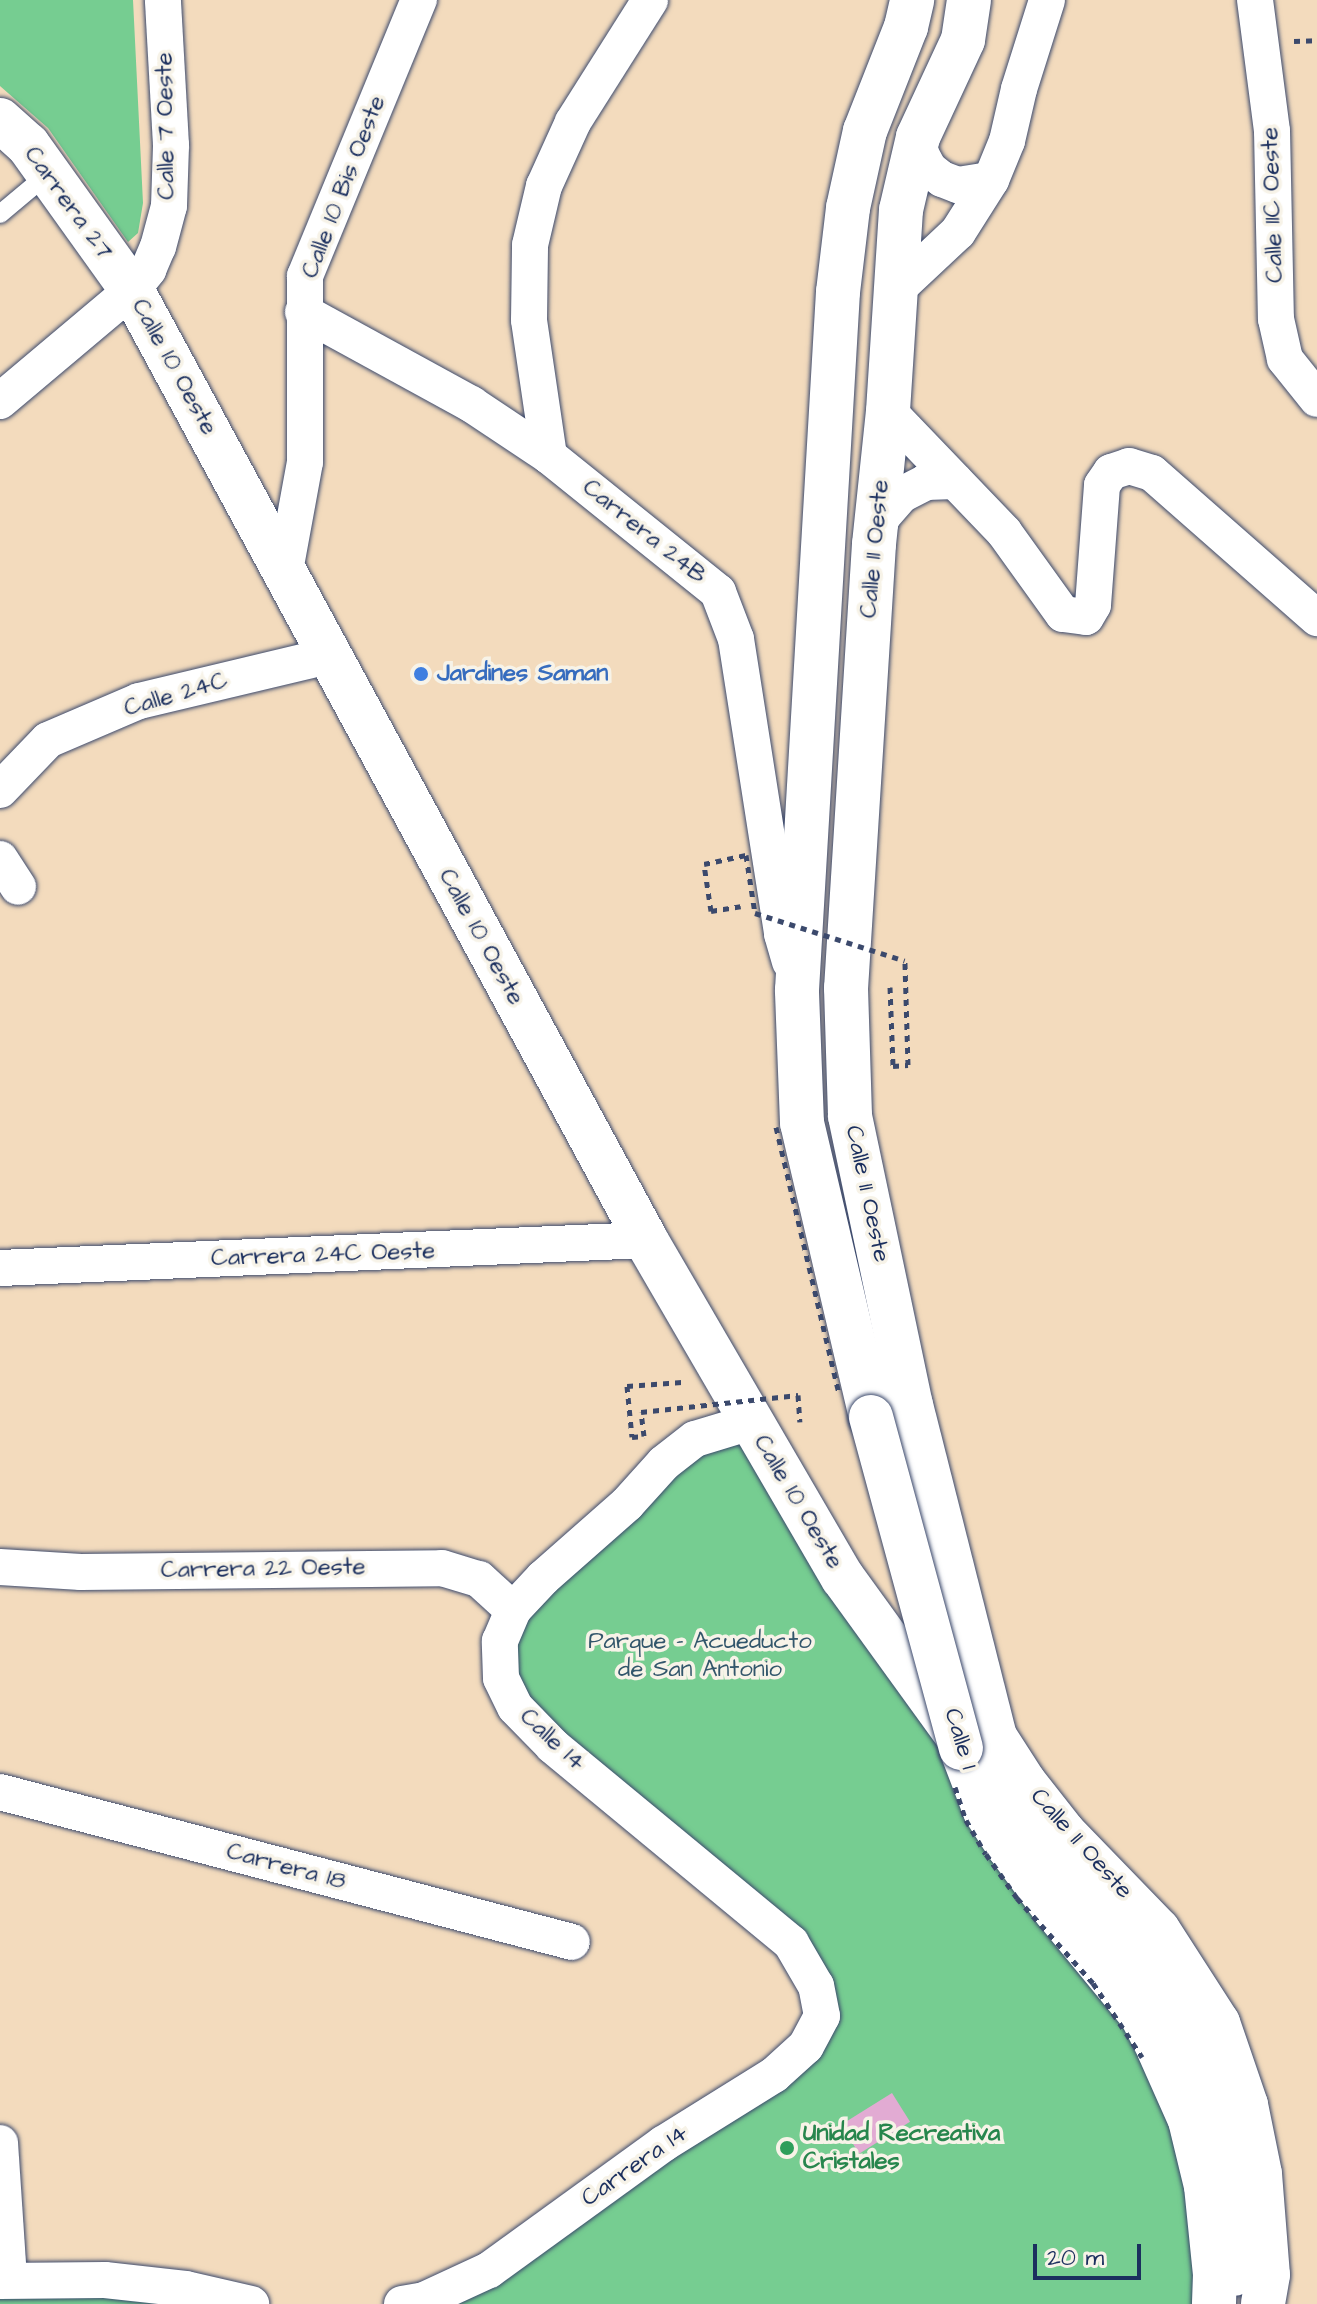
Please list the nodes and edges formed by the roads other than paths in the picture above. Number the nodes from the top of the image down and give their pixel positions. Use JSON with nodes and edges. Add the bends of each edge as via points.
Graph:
{"nodes":[{"id":1,"x":163,"y":0,"type":"edge"},
{"id":2,"x":419,"y":0,"type":"edge"},
{"id":3,"x":650,"y":0,"type":"edge"},
{"id":4,"x":912,"y":0,"type":"edge"},
{"id":5,"x":969,"y":0,"type":"edge"},
{"id":6,"x":1047,"y":0,"type":"edge"},
{"id":7,"x":1255,"y":0,"type":"edge"},
{"id":8,"x":0,"y":120,"type":"edge"},
{"id":9,"x":918,"y":137,"type":"junction"},
{"id":10,"x":49,"y":173,"type":"junction"},
{"id":11,"x":991,"y":180,"type":"junction"},
{"id":12,"x":0,"y":214,"type":"edge"},
{"id":13,"x":132,"y":290,"type":"junction"},
{"id":14,"x":893,"y":293,"type":"junction"},
{"id":15,"x":303,"y":312,"type":"junction"},
{"id":16,"x":1317,"y":399,"type":"edge"},
{"id":17,"x":0,"y":401,"type":"edge"},
{"id":18,"x":888,"y":411,"type":"junction"},
{"id":19,"x":549,"y":456,"type":"junction"},
{"id":20,"x":955,"y":481,"type":"junction"},
{"id":21,"x":874,"y":544,"type":"junction"},
{"id":22,"x":285,"y":571,"type":"junction"},
{"id":23,"x":1317,"y":618,"type":"edge"},
{"id":24,"x":328,"y":656,"type":"junction"},
{"id":25,"x":0,"y":790,"type":"edge"},
{"id":26,"x":797,"y":990,"type":"junction"},
{"id":27,"x":646,"y":1240,"type":"junction"},
{"id":28,"x":0,"y":1268,"type":"edge"},
{"id":29,"x":751,"y":1422,"type":"junction"},
{"id":30,"x":0,"y":1567,"type":"edge"},
{"id":31,"x":843,"y":1578,"type":"junction"},
{"id":32,"x":513,"y":1610,"type":"junction"},
{"id":33,"x":995,"y":1737,"type":"junction"},
{"id":34,"x":0,"y":1792,"type":"edge"},
{"id":35,"x":572,"y":1942,"type":"dead end"},
{"id":36,"x":816,"y":1986,"type":"joint"},
{"id":37,"x":0,"y":2143,"type":"edge"},
{"id":38,"x":5,"y":2280,"type":"edge"},
{"id":39,"x":251,"y":2304,"type":"edge"},
{"id":40,"x":402,"y":2304,"type":"edge"},
{"id":41,"x":1214,"y":2304,"type":"edge"},
{"id":42,"x":1225,"y":2304,"type":"edge"},
{"id":43,"x":1263,"y":2304,"type":"edge"}],
"edges":[{"from":1,"to":13,"type":"street","name":"Calle 7 Oeste","via":[[169,206],[148,270]]},
{"from":2,"to":15,"type":"street","name":"Calle 10 Bis Oeste","via":[[305,276]]},
{"from":3,"to":19,"type":"street","via":[[573,122],[540,201],[530,245],[529,320]]},
{"from":4,"to":26,"type":"main road","via":[[865,131],[839,278]]},
{"from":5,"to":9,"type":"main road","name":"Calle 11 Oeste","via":[[963,40]]},
{"from":6,"to":11,"type":"street"},
{"from":7,"to":16,"type":"street","name":"Calle 11C Oeste","via":[[1272,131],[1276,319],[1285,359]]},
{"from":8,"to":10,"type":"main road","name":"Carrera 27"},
{"from":9,"to":11,"type":"street","via":[[929,169],[942,179],[958,185]]},
{"from":9,"to":14,"type":"main road","name":"Calle 11 Oeste","via":[[901,210]]},
{"from":10,"to":12,"type":"lane"},
{"from":10,"to":13,"type":"main road","name":"Carrera 27"},
{"from":11,"to":14,"type":"street","via":[[958,232]]},
{"from":13,"to":17,"type":"street","name":"Calle 7 Oeste"},
{"from":13,"to":22,"type":"main road","name":"Calle 10 Oeste"},
{"from":14,"to":18,"type":"main road","name":"Calle 11 Oeste"},
{"from":15,"to":19,"type":"street","name":"Carrera 24B","via":[[471,404]]},
{"from":15,"to":22,"type":"street","name":"Calle 10 Bis Oeste","via":[[305,462]]},
{"from":18,"to":20,"type":"street"},
{"from":18,"to":21,"type":"main road","name":"Calle 11 Oeste"},
{"from":19,"to":26,"type":"street","name":"Carrera 24B","via":[[718,592],[736,639],[782,934]]},
{"from":20,"to":21,"type":"street","via":[[926,482],[901,495],[882,517]]},
{"from":20,"to":23,"type":"street","via":[[1004,532],[1063,614],[1074,619],[1086,617],[1093,605],[1102,485],[1111,472],[1129,466],[1152,473]]},
{"from":21,"to":33,"type":"main road","name":"Calle 11 Oeste","via":[[846,988],[850,1116],[911,1405]]},
{"from":22,"to":24,"type":"main road","name":"Calle 10 Oeste"},
{"from":24,"to":25,"type":"street","name":"Calle 24C","via":[[139,701],[48,740]]},
{"from":24,"to":27,"type":"main road","name":"Calle 10 Oeste"},
{"from":26,"to":41,"type":"main road","name":"Calle 1","bridge":true,"via":[[802,1123],[871,1417],[974,1788],[1026,1873],[1117,1982],[1159,2050],[1190,2120],[1206,2186]]},
{"from":27,"to":28,"type":"street","name":"Carrera 24C Oeste"},
{"from":27,"to":29,"type":"main road","name":"Calle 10 Oeste"},
{"from":29,"to":31,"type":"main road","name":"Calle 10 Oeste"},
{"from":29,"to":32,"type":"street","name":"Calle 14","via":[[695,1439],[674,1455]]},
{"from":30,"to":32,"type":"street","name":"Carrera 22 Oeste","via":[[81,1572],[442,1568],[479,1579]]},
{"from":31,"to":33,"type":"main road","name":"Calle 10 Oeste"},
{"from":31,"to":42,"type":"main road","name":"Calle 10 Oeste","via":[[1026,1831],[1117,1920],[1175,1999],[1193,2034],[1227,2167],[1234,2274]]},
{"from":32,"to":36,"type":"street","name":"Calle 14","via":[[500,1641],[501,1678],[515,1707],[553,1746],[791,1943]]},
{"from":33,"to":43,"type":"main road","name":"Calle 11 Oeste","via":[[1064,1833],[1158,1930],[1218,2023],[1246,2105],[1260,2174],[1268,2275]]},
{"from":34,"to":35,"type":"street","name":"Carrera 18"},
{"from":36,"to":40,"type":"street","name":"Carrera 14","via":[[822,2016],[806,2046],[774,2075],[663,2144],[489,2270],[424,2300]]},
{"from":37,"to":38,"type":"street"},
{"from":38,"to":39,"type":"street","via":[[105,2280],[186,2289]]}]}
